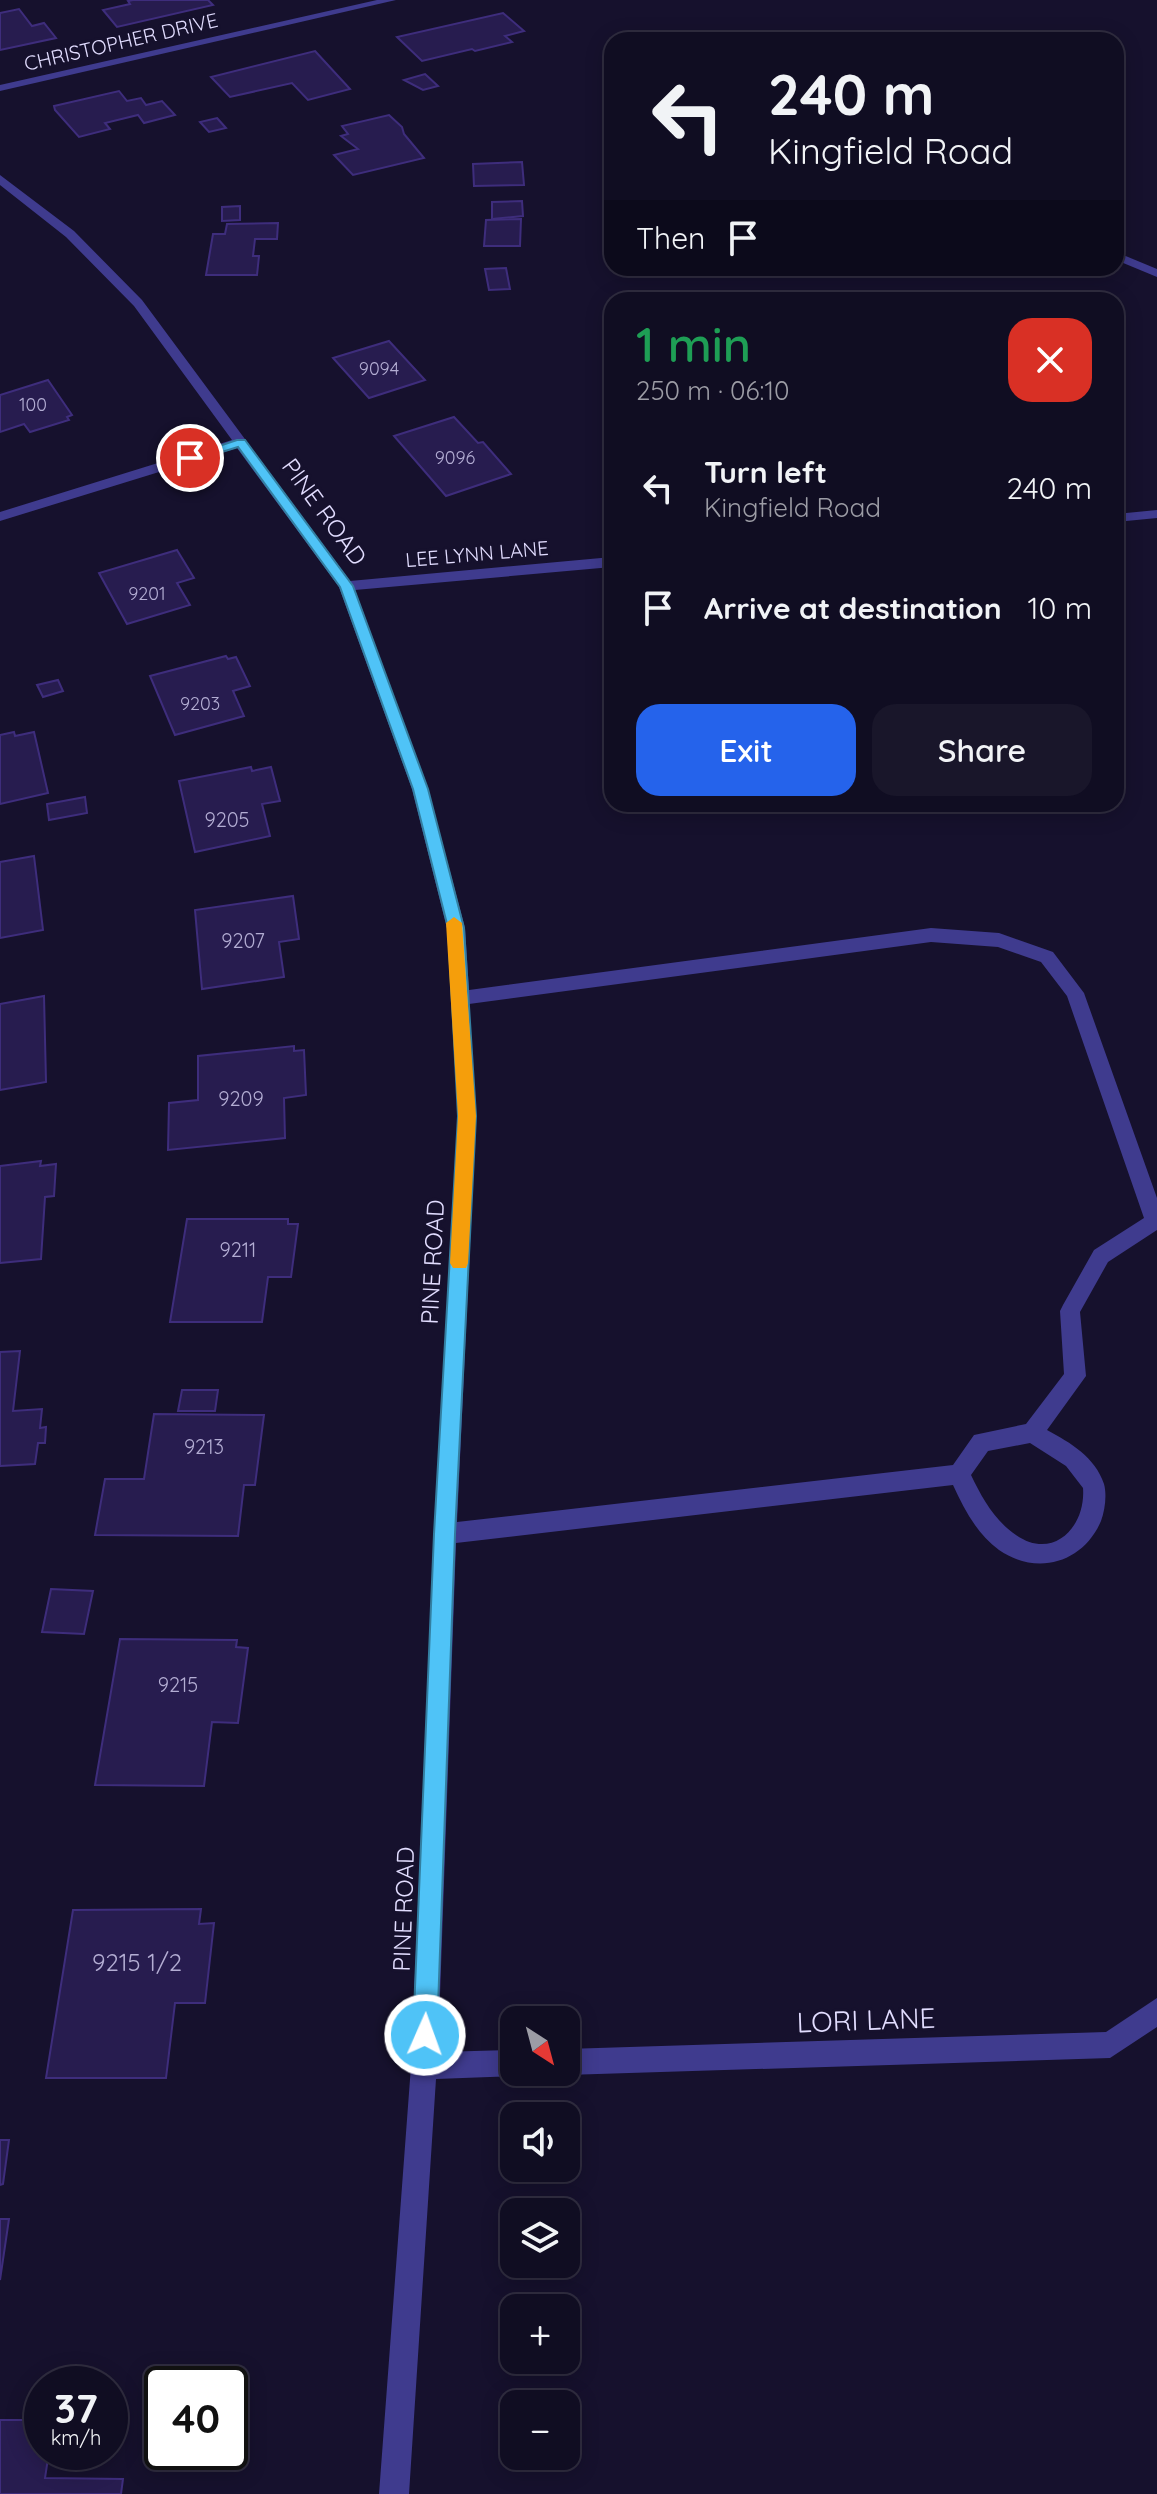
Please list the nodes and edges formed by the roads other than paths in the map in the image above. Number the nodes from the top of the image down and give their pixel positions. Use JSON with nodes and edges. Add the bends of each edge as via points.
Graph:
{"nodes":[{"id":1,"x":391,"y":0,"type":"edge"},
{"id":2,"x":0,"y":88,"type":"edge"},
{"id":3,"x":0,"y":179,"type":"edge"},
{"id":4,"x":1124,"y":259,"type":"edge"},
{"id":5,"x":1157,"y":273,"type":"edge"},
{"id":6,"x":241,"y":442,"type":"junction"},
{"id":7,"x":1157,"y":514,"type":"edge"},
{"id":8,"x":0,"y":517,"type":"edge"},
{"id":9,"x":1124,"y":517,"type":"edge"},
{"id":10,"x":604,"y":563,"type":"edge"},
{"id":11,"x":346,"y":586,"type":"junction"},
{"id":12,"x":459,"y":998,"type":"junction"},
{"id":13,"x":1156,"y":1220,"type":"edge"},
{"id":14,"x":1032,"y":1433,"type":"junction"},
{"id":15,"x":959,"y":1474,"type":"junction"},
{"id":16,"x":445,"y":1534,"type":"junction"},
{"id":17,"x":1157,"y":2011,"type":"edge"},
{"id":18,"x":580,"y":2062,"type":"edge"},
{"id":19,"x":500,"y":2063,"type":"edge"},
{"id":20,"x":424,"y":2066,"type":"junction"},
{"id":21,"x":394,"y":2494,"type":"edge"}],
"edges":[{"from":1,"to":2,"type":"street","name":"CHRISTOPHER DRIVE"},
{"from":3,"to":6,"type":"street","name":"PINE ROAD","via":[[70,234],[138,303]]},
{"from":4,"to":5,"type":"street"},
{"from":6,"to":8,"type":"street"},
{"from":6,"to":11,"type":"street","name":"PINE ROAD"},
{"from":7,"to":9,"type":"street"},
{"from":10,"to":11,"type":"street","name":"LEE LYNN LANE"},
{"from":11,"to":12,"type":"street","name":"PINE ROAD","via":[[420,789],[456,928]]},
{"from":12,"to":13,"type":"street","via":[[931,935],[999,940],[1047,957],[1075,993]]},
{"from":12,"to":16,"type":"street","name":"PINE ROAD","via":[[467,1116]]},
{"from":13,"to":14,"type":"street","via":[[1101,1256],[1070,1311],[1075,1376]]},
{"from":14,"to":15,"type":"street","via":[[982,1442]]},
{"from":14,"to":15,"type":"street","via":[[1072,1455],[1094,1486],[1094,1514],[1078,1542],[1046,1556],[1015,1547],[990,1525]]},
{"from":15,"to":16,"type":"street"},
{"from":16,"to":20,"type":"street","name":"PINE ROAD"},
{"from":17,"to":18,"type":"street","name":"LORI LANE","via":[[1110,2045]]},
{"from":19,"to":20,"type":"street"},
{"from":20,"to":21,"type":"street","name":"PINE ROAD"}]}
